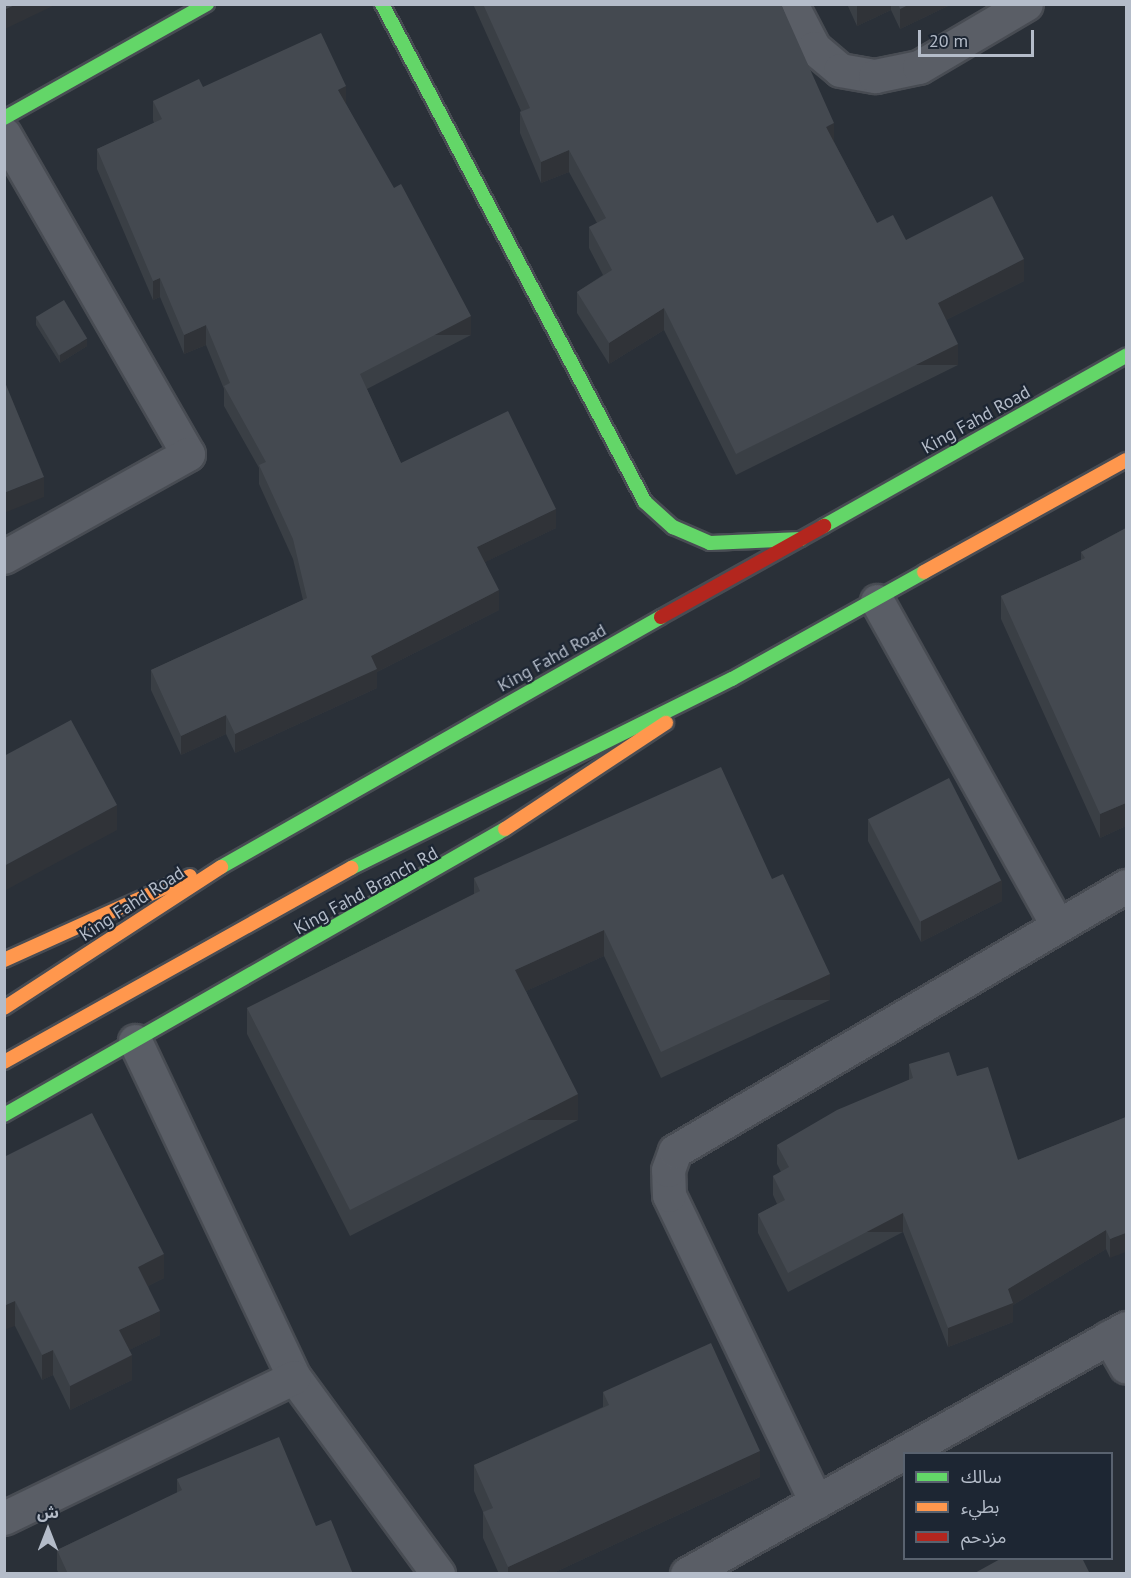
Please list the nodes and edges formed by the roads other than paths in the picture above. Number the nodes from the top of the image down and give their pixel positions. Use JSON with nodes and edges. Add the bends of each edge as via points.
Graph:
{"nodes":[{"id":1,"x":207,"y":4,"type":"edge"},
{"id":2,"x":382,"y":4,"type":"edge"},
{"id":3,"x":791,"y":4,"type":"edge"},
{"id":4,"x":1026,"y":4,"type":"edge"},
{"id":5,"x":4,"y":118,"type":"edge"},
{"id":6,"x":4,"y":134,"type":"edge"},
{"id":7,"x":1126,"y":356,"type":"edge"},
{"id":8,"x":1126,"y":460,"type":"edge"},
{"id":9,"x":801,"y":539,"type":"junction"},
{"id":10,"x":4,"y":557,"type":"edge"},
{"id":11,"x":877,"y":601,"type":"junction"},
{"id":12,"x":732,"y":679,"type":"junction"},
{"id":13,"x":254,"y":846,"type":"junction"},
{"id":14,"x":1126,"y":886,"type":"edge"},
{"id":15,"x":1057,"y":924,"type":"junction"},
{"id":16,"x":4,"y":960,"type":"edge"},
{"id":17,"x":4,"y":1008,"type":"edge"},
{"id":18,"x":135,"y":1041,"type":"junction"},
{"id":19,"x":4,"y":1062,"type":"edge"},
{"id":20,"x":4,"y":1115,"type":"edge"},
{"id":21,"x":1118,"y":1333,"type":"edge"},
{"id":22,"x":1126,"y":1367,"type":"edge"},
{"id":23,"x":294,"y":1377,"type":"junction"},
{"id":24,"x":905,"y":1452,"type":"edge"},
{"id":25,"x":903,"y":1453,"type":"edge"},
{"id":26,"x":816,"y":1502,"type":"junction"},
{"id":27,"x":4,"y":1518,"type":"edge"},
{"id":28,"x":438,"y":1574,"type":"edge"},
{"id":29,"x":687,"y":1574,"type":"edge"}],
"edges":[{"from":1,"to":5,"type":"main road"},
{"from":2,"to":9,"type":"main road","via":[[645,502],[673,527],[710,543]]},
{"from":3,"to":4,"type":"street","via":[[814,48],[840,70],[875,76],[919,67]]},
{"from":6,"to":10,"type":"street","via":[[188,454]]},
{"from":7,"to":9,"type":"main road","name":"King Fahd Road"},
{"from":8,"to":11,"type":"main road"},
{"from":9,"to":13,"type":"main road","name":"King Fahd Road"},
{"from":11,"to":12,"type":"main road"},
{"from":11,"to":15,"type":"street"},
{"from":12,"to":18,"type":"main road","name":"King Fahd Branch Rd","via":[[460,859]]},
{"from":12,"to":19,"type":"main road","via":[[406,837]]},
{"from":13,"to":16,"type":"main road"},
{"from":13,"to":17,"type":"main road","name":"King Fahd Road"},
{"from":14,"to":15,"type":"street"},
{"from":15,"to":26,"type":"street","via":[[675,1150],[668,1170],[669,1195]]},
{"from":18,"to":20,"type":"main road","name":"King Fahd Branch Rd"},
{"from":18,"to":23,"type":"street"},
{"from":21,"to":22,"type":"street"},
{"from":21,"to":24,"type":"street"},
{"from":23,"to":27,"type":"street"},
{"from":23,"to":28,"type":"street"},
{"from":25,"to":26,"type":"street"},
{"from":26,"to":29,"type":"street"}]}
